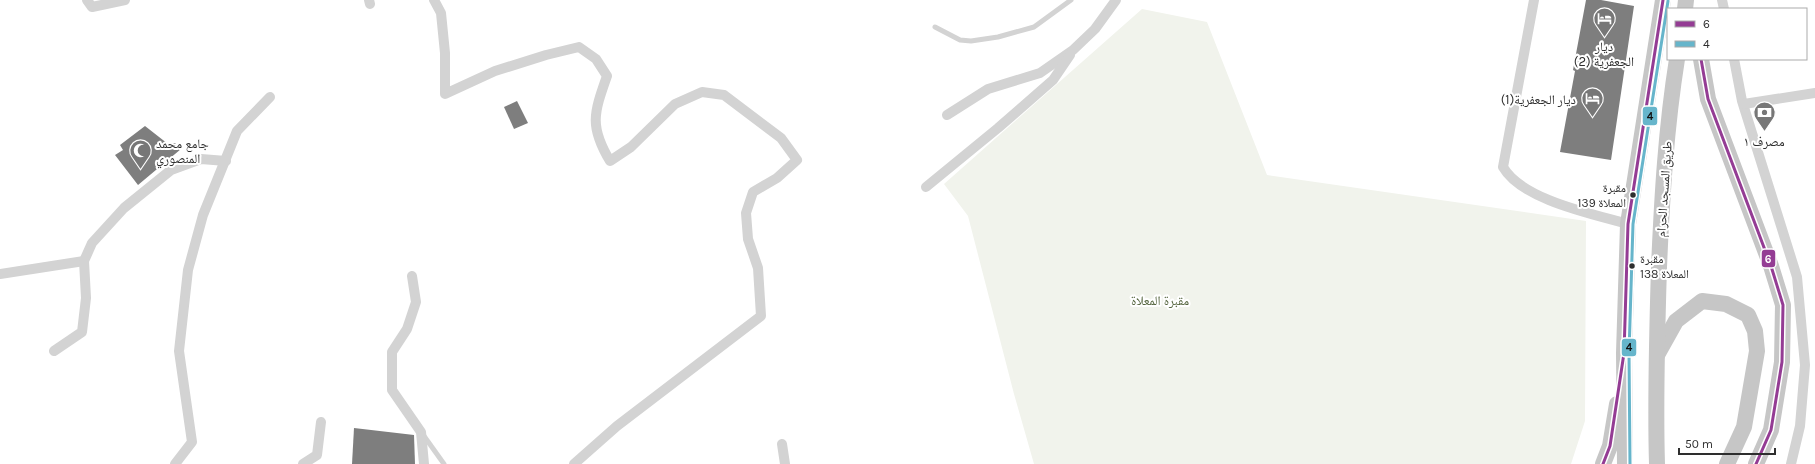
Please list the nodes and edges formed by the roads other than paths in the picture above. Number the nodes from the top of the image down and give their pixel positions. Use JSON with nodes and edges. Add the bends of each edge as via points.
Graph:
{"nodes":[{"id":1,"x":87,"y":0,"type":"edge"},
{"id":2,"x":125,"y":0,"type":"edge"},
{"id":3,"x":434,"y":0,"type":"edge"},
{"id":4,"x":1071,"y":0,"type":"edge"},
{"id":5,"x":1116,"y":0,"type":"edge"},
{"id":6,"x":1534,"y":0,"type":"edge"},
{"id":7,"x":1663,"y":0,"type":"edge"},
{"id":8,"x":935,"y":27,"type":"dead end"},
{"id":9,"x":1073,"y":50,"type":"junction"},
{"id":10,"x":1677,"y":60,"type":"edge"},
{"id":11,"x":1700,"y":60,"type":"edge"},
{"id":12,"x":1734,"y":60,"type":"edge"},
{"id":13,"x":1815,"y":93,"type":"edge"},
{"id":14,"x":270,"y":98,"type":"dead end"},
{"id":15,"x":1744,"y":104,"type":"junction"},
{"id":16,"x":947,"y":115,"type":"dead end"},
{"id":17,"x":226,"y":161,"type":"junction"},
{"id":18,"x":926,"y":187,"type":"dead end"},
{"id":19,"x":1628,"y":224,"type":"junction"},
{"id":20,"x":84,"y":261,"type":"junction"},
{"id":21,"x":0,"y":274,"type":"edge"},
{"id":22,"x":412,"y":276,"type":"dead end"},
{"id":23,"x":54,"y":351,"type":"dead end"},
{"id":24,"x":1624,"y":353,"type":"junction"},
{"id":25,"x":1656,"y":358,"type":"junction"},
{"id":26,"x":321,"y":422,"type":"dead end"},
{"id":27,"x":421,"y":432,"type":"junction"},
{"id":28,"x":782,"y":444,"type":"dead end"},
{"id":29,"x":175,"y":464,"type":"edge"},
{"id":30,"x":303,"y":464,"type":"edge"},
{"id":31,"x":424,"y":464,"type":"edge"},
{"id":32,"x":444,"y":464,"type":"edge"},
{"id":33,"x":574,"y":464,"type":"edge"},
{"id":34,"x":785,"y":464,"type":"edge"},
{"id":35,"x":1603,"y":464,"type":"edge"},
{"id":36,"x":1625,"y":464,"type":"edge"},
{"id":37,"x":1657,"y":464,"type":"edge"},
{"id":38,"x":1726,"y":464,"type":"edge"},
{"id":39,"x":1756,"y":464,"type":"edge"},
{"id":40,"x":1791,"y":464,"type":"edge"}],
"edges":[{"from":1,"to":2,"type":"street","via":[[92,6]]},
{"from":3,"to":33,"type":"street","via":[[441,12],[445,94],[495,71],[579,47],[596,59],[606,76],[595,115],[599,142],[610,161],[631,147],[675,104],[702,92],[724,95],[781,138],[797,160],[777,178],[753,192],[746,213],[748,239],[758,268],[761,316],[617,426]]},
{"from":4,"to":8,"type":"lane","via":[[1034,26],[998,37],[960,40]]},
{"from":5,"to":9,"type":"street","via":[[1095,29]]},
{"from":6,"to":19,"type":"street","via":[[1503,167],[1520,185],[1541,198]]},
{"from":7,"to":19,"type":"main road","name":"طريق المسجد الحرام"},
{"from":9,"to":16,"type":"street","via":[[1040,73],[988,89]]},
{"from":9,"to":18,"type":"street","via":[[1053,80]]},
{"from":10,"to":25,"type":"main road","name":"طريق المسجد الحرام","via":[[1669,110],[1662,205]]},
{"from":11,"to":39,"type":"main road","via":[[1708,98],[1771,266],[1783,305],[1782,362],[1771,430]]},
{"from":12,"to":15,"type":"street"},
{"from":13,"to":15,"type":"street"},
{"from":14,"to":17,"type":"street","via":[[237,131]]},
{"from":15,"to":40,"type":"street","via":[[1797,277],[1805,365],[1800,426]]},
{"from":17,"to":20,"type":"street","via":[[201,159],[171,170],[124,208],[92,243]]},
{"from":17,"to":29,"type":"street","via":[[203,215],[188,270],[179,351],[192,442]]},
{"from":19,"to":24,"type":"main road","name":"طريق المسجد الحرام"},
{"from":20,"to":21,"type":"street"},
{"from":20,"to":23,"type":"street","via":[[86,298],[82,332]]},
{"from":22,"to":27,"type":"street","via":[[416,302],[407,329],[392,352],[392,390]]},
{"from":24,"to":35,"type":"main road","via":[[1610,446]]},
{"from":24,"to":36,"type":"main road","name":"طريق المسجد الحرام"},
{"from":25,"to":37,"type":"main road","name":"طريق المسجد الحرام"},
{"from":25,"to":38,"type":"main road","via":[[1676,321],[1702,301],[1726,304],[1748,315],[1755,331],[1756,351],[1744,427]]},
{"from":26,"to":30,"type":"street","via":[[317,455]]},
{"from":27,"to":31,"type":"street"},
{"from":27,"to":32,"type":"lane"},
{"from":28,"to":34,"type":"street"}]}
